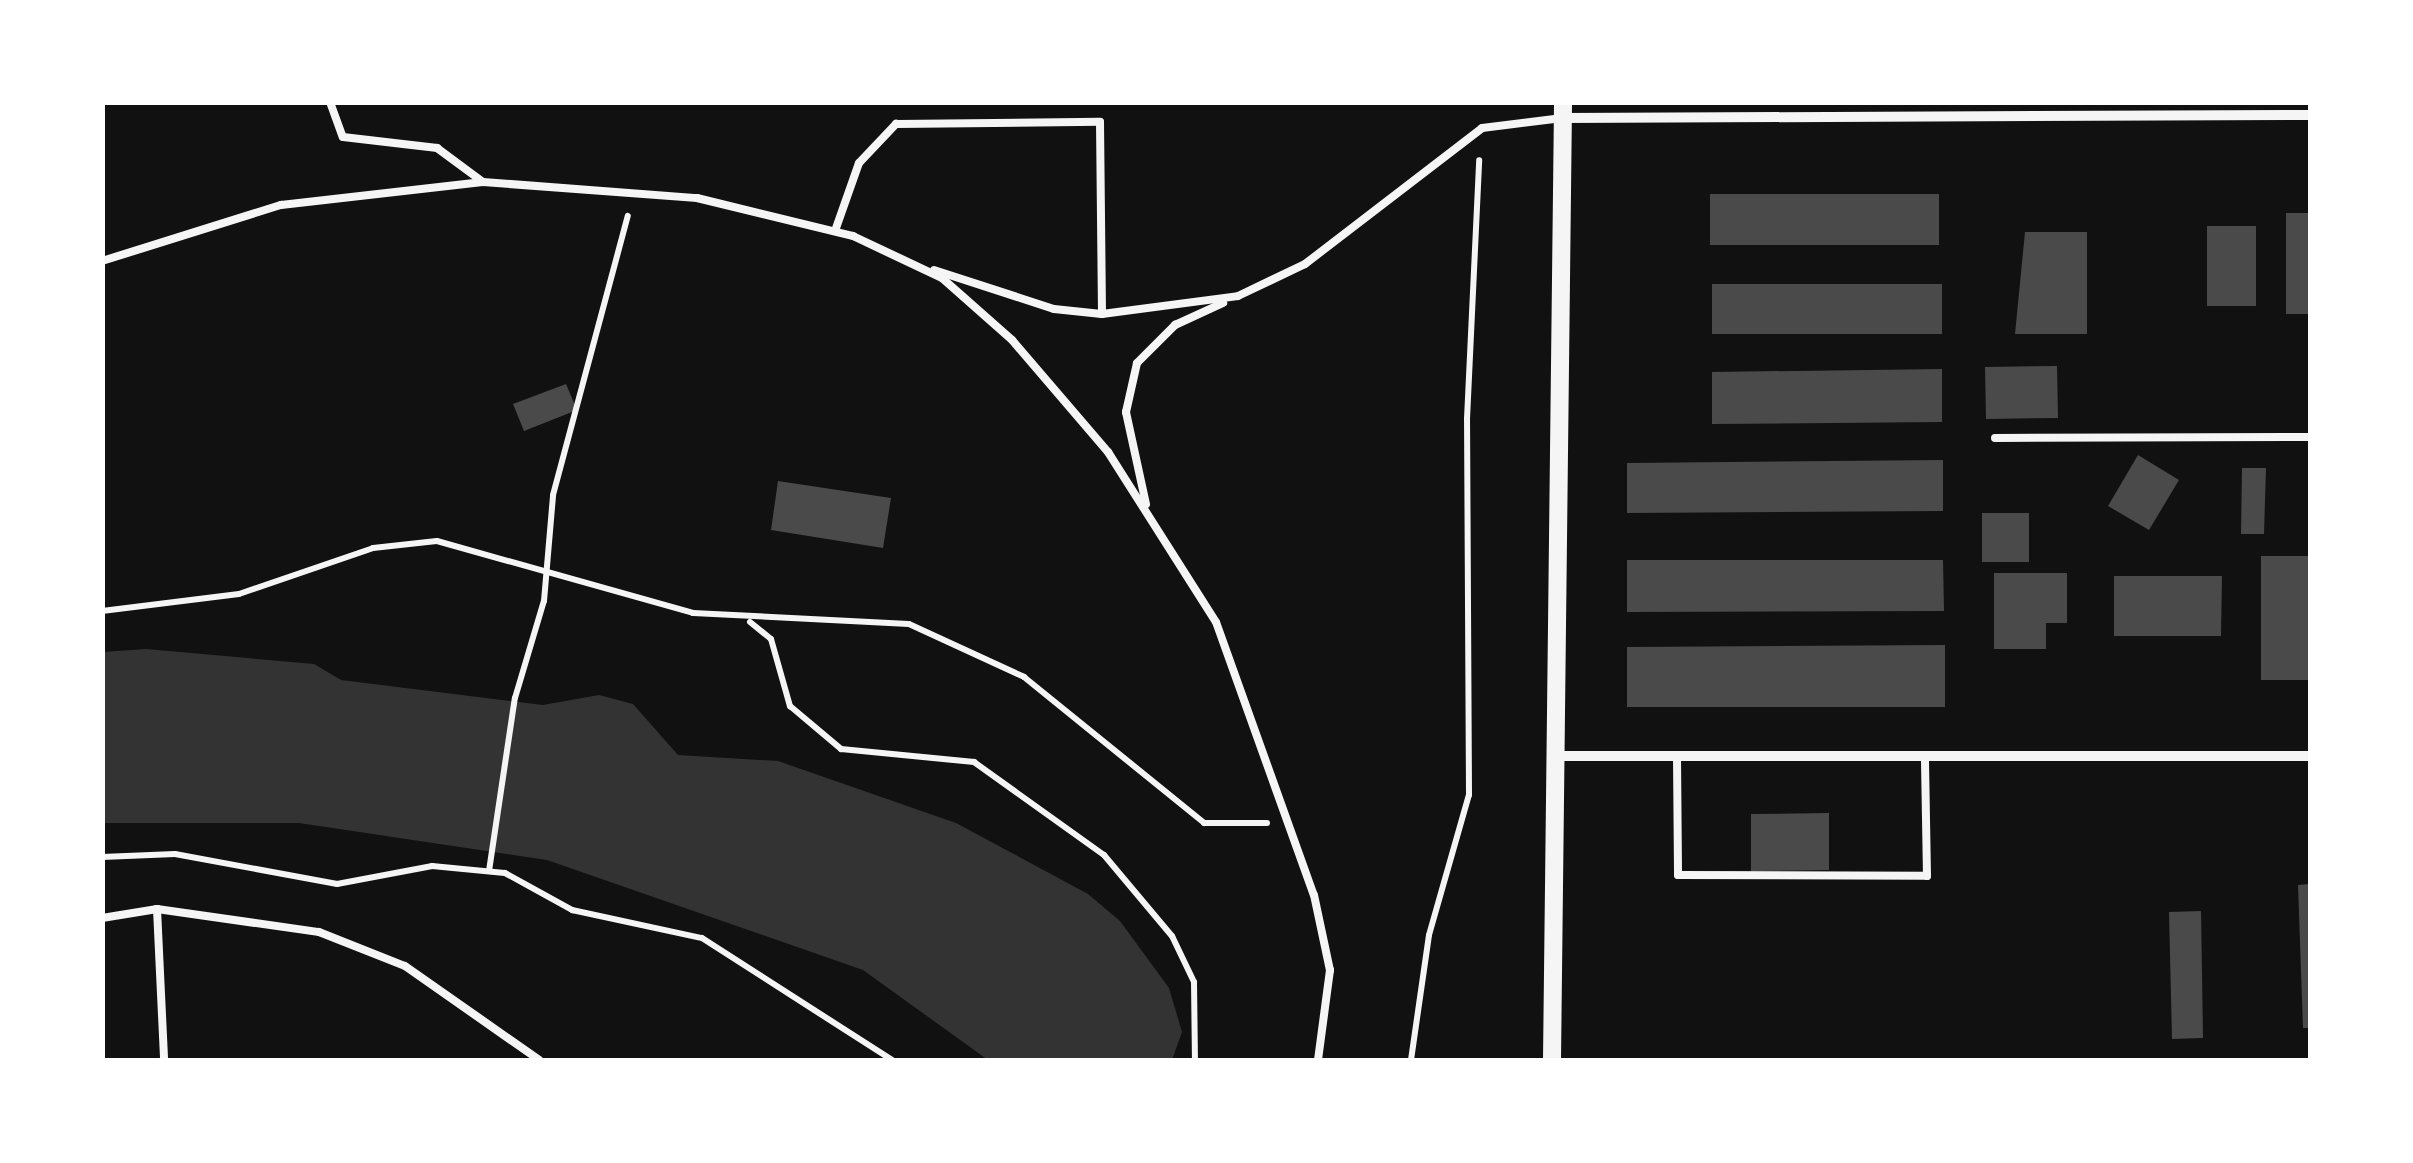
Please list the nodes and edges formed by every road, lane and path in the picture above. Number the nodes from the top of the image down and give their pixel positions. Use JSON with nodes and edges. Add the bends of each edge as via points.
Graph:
{"nodes":[{"id":1,"x":330,"y":102,"type":"edge"},
{"id":2,"x":1563,"y":110,"type":"edge"},
{"id":3,"x":2310,"y":115,"type":"edge"},
{"id":4,"x":1482,"y":128,"type":"junction"},
{"id":5,"x":483,"y":182,"type":"junction"},
{"id":6,"x":631,"y":193,"type":"junction"},
{"id":7,"x":835,"y":231,"type":"junction"},
{"id":8,"x":102,"y":260,"type":"edge"},
{"id":9,"x":920,"y":267,"type":"junction"},
{"id":10,"x":1238,"y":296,"type":"junction"},
{"id":11,"x":1102,"y":314,"type":"junction"},
{"id":12,"x":2310,"y":437,"type":"edge"},
{"id":13,"x":1995,"y":438,"type":"dead end"},
{"id":14,"x":1150,"y":518,"type":"junction"},
{"id":15,"x":546,"y":570,"type":"junction"},
{"id":16,"x":102,"y":611,"type":"edge"},
{"id":17,"x":745,"y":619,"type":"junction"},
{"id":18,"x":1555,"y":756,"type":"junction"},
{"id":19,"x":2310,"y":756,"type":"edge"},
{"id":20,"x":1677,"y":757,"type":"junction"},
{"id":21,"x":1924,"y":759,"type":"junction"},
{"id":22,"x":1288,"y":820,"type":"junction"},
{"id":23,"x":102,"y":857,"type":"edge"},
{"id":24,"x":489,"y":871,"type":"junction"},
{"id":25,"x":156,"y":909,"type":"junction"},
{"id":26,"x":102,"y":918,"type":"edge"},
{"id":27,"x":164,"y":1060,"type":"edge"},
{"id":28,"x":538,"y":1060,"type":"edge"},
{"id":29,"x":892,"y":1060,"type":"edge"},
{"id":30,"x":1196,"y":1060,"type":"edge"},
{"id":31,"x":1318,"y":1060,"type":"edge"},
{"id":32,"x":1411,"y":1060,"type":"edge"},
{"id":33,"x":1552,"y":1060,"type":"edge"}],
"edges":[{"from":1,"to":5,"type":"lane","via":[[343,137],[436,148]]},
{"from":2,"to":3,"type":"street"},
{"from":2,"to":4,"type":"lane"},
{"from":2,"to":18,"type":"street"},
{"from":4,"to":10,"type":"lane","via":[[1305,264]]},
{"from":4,"to":32,"type":"path","via":[[1466,419],[1469,795],[1429,934]]},
{"from":5,"to":6,"type":"lane"},
{"from":5,"to":8,"type":"lane","via":[[281,205]]},
{"from":6,"to":7,"type":"lane"},
{"from":6,"to":15,"type":"path","via":[[624,250],[553,495]]},
{"from":7,"to":9,"type":"lane"},
{"from":7,"to":11,"type":"lane","via":[[859,163],[896,124],[1100,122]]},
{"from":9,"to":11,"type":"lane","via":[[1054,310]]},
{"from":9,"to":14,"type":"lane","via":[[1012,340],[1108,452]]},
{"from":10,"to":11,"type":"lane"},
{"from":10,"to":14,"type":"lane","via":[[1175,326],[1138,363],[1126,412]]},
{"from":12,"to":13,"type":"lane"},
{"from":14,"to":22,"type":"lane","via":[[1216,622]]},
{"from":15,"to":16,"type":"path","via":[[421,543],[373,548],[238,594]]},
{"from":15,"to":17,"type":"path"},
{"from":15,"to":24,"type":"path","via":[[515,698]]},
{"from":17,"to":22,"type":"path","via":[[909,624],[974,648],[1084,721],[1204,823]]},
{"from":17,"to":30,"type":"path","via":[[771,639],[790,706],[841,749],[974,762],[1104,856],[1172,936],[1194,982]]},
{"from":18,"to":20,"type":"street"},
{"from":18,"to":33,"type":"street"},
{"from":19,"to":21,"type":"street"},
{"from":20,"to":21,"type":"street"},
{"from":20,"to":21,"type":"lane","via":[[1678,875],[1927,876]]},
{"from":22,"to":31,"type":"lane","via":[[1330,970]]},
{"from":23,"to":24,"type":"path","via":[[176,854],[337,884],[370,871]]},
{"from":24,"to":29,"type":"path","via":[[572,910],[702,938]]},
{"from":25,"to":26,"type":"lane"},
{"from":25,"to":27,"type":"lane"},
{"from":25,"to":28,"type":"lane","via":[[319,932],[406,966]]}]}
